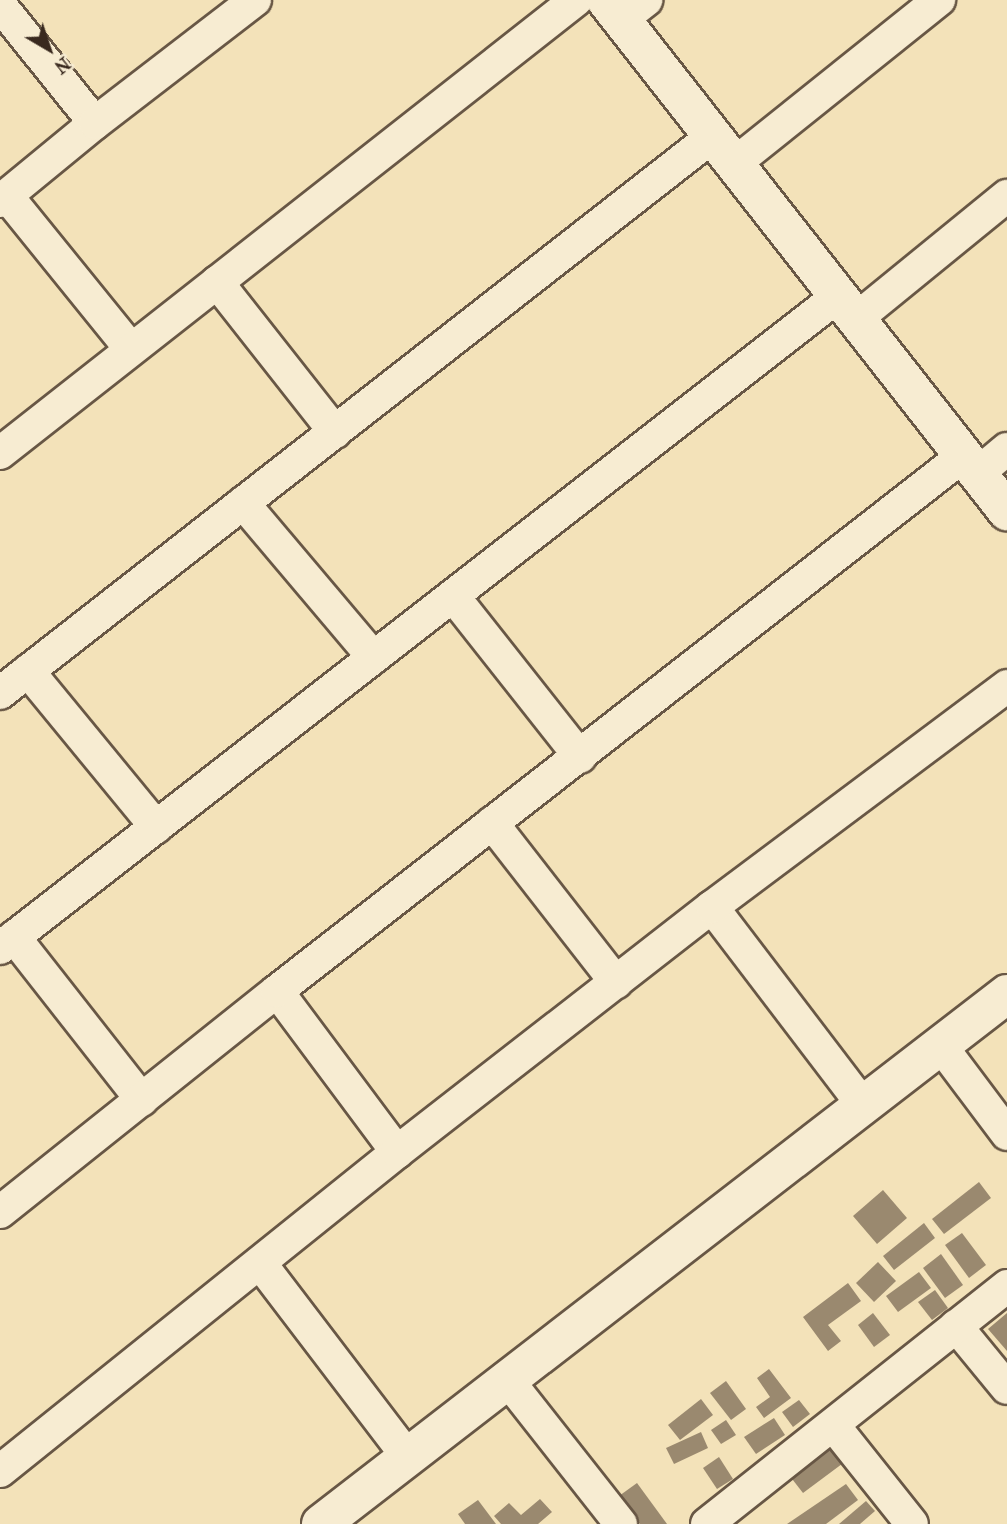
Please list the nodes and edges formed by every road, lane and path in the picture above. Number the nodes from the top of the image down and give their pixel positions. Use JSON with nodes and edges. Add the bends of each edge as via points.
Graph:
{"nodes":[{"id":1,"x":255,"y":0,"type":"edge"},
{"id":2,"x":576,"y":0,"type":"edge"},
{"id":3,"x":939,"y":0,"type":"edge"},
{"id":4,"x":0,"y":5,"type":"edge"},
{"id":5,"x":624,"y":6,"type":"edge"},
{"id":6,"x":95,"y":123,"type":"junction"},
{"id":7,"x":724,"y":150,"type":"junction"},
{"id":8,"x":1007,"y":196,"type":"edge"},
{"id":9,"x":3,"y":198,"type":"edge"},
{"id":10,"x":217,"y":282,"type":"junction"},
{"id":11,"x":847,"y":308,"type":"junction"},
{"id":12,"x":131,"y":349,"type":"junction"},
{"id":13,"x":335,"y":432,"type":"junction"},
{"id":14,"x":1007,"y":449,"type":"edge"},
{"id":15,"x":0,"y":453,"type":"edge"},
{"id":16,"x":970,"y":465,"type":"junction"},
{"id":17,"x":243,"y":503,"type":"junction"},
{"id":18,"x":1007,"y":511,"type":"edge"},
{"id":19,"x":453,"y":596,"type":"junction"},
{"id":20,"x":373,"y":657,"type":"junction"},
{"id":21,"x":28,"y":671,"type":"junction"},
{"id":22,"x":1007,"y":686,"type":"edge"},
{"id":23,"x":0,"y":693,"type":"edge"},
{"id":24,"x":580,"y":757,"type":"junction"},
{"id":25,"x":492,"y":823,"type":"junction"},
{"id":26,"x":156,"y":827,"type":"junction"},
{"id":27,"x":712,"y":907,"type":"junction"},
{"id":28,"x":7,"y":943,"type":"edge"},
{"id":29,"x":616,"y":982,"type":"junction"},
{"id":30,"x":277,"y":991,"type":"junction"},
{"id":31,"x":1007,"y":994,"type":"edge"},
{"id":32,"x":941,"y":1046,"type":"junction"},
{"id":33,"x":142,"y":1100,"type":"junction"},
{"id":34,"x":863,"y":1105,"type":"junction"},
{"id":35,"x":1007,"y":1134,"type":"edge"},
{"id":36,"x":397,"y":1152,"type":"junction"},
{"id":37,"x":0,"y":1212,"type":"edge"},
{"id":38,"x":260,"y":1263,"type":"junction"},
{"id":39,"x":1007,"y":1286,"type":"edge"},
{"id":40,"x":956,"y":1326,"type":"junction"},
{"id":41,"x":506,"y":1378,"type":"junction"},
{"id":42,"x":1007,"y":1388,"type":"edge"},
{"id":43,"x":834,"y":1426,"type":"junction"},
{"id":44,"x":407,"y":1456,"type":"junction"},
{"id":45,"x":0,"y":1471,"type":"edge"},
{"id":46,"x":321,"y":1524,"type":"edge"},
{"id":47,"x":621,"y":1524,"type":"edge"},
{"id":48,"x":707,"y":1524,"type":"edge"},
{"id":49,"x":912,"y":1524,"type":"edge"}],
"edges":[{"from":1,"to":6,"type":"street"},
{"from":2,"to":10,"type":"street"},
{"from":3,"to":7,"type":"street"},
{"from":4,"to":6,"type":"street"},
{"from":5,"to":7,"type":"street"},
{"from":6,"to":9,"type":"street"},
{"from":7,"to":11,"type":"street"},
{"from":7,"to":13,"type":"street"},
{"from":8,"to":11,"type":"street"},
{"from":9,"to":12,"type":"street"},
{"from":10,"to":12,"type":"street"},
{"from":10,"to":13,"type":"street"},
{"from":11,"to":16,"type":"street"},
{"from":11,"to":19,"type":"street"},
{"from":12,"to":15,"type":"street"},
{"from":13,"to":17,"type":"street"},
{"from":14,"to":16,"type":"street"},
{"from":16,"to":18,"type":"street"},
{"from":16,"to":24,"type":"street"},
{"from":17,"to":20,"type":"street"},
{"from":17,"to":21,"type":"street"},
{"from":19,"to":20,"type":"street"},
{"from":19,"to":24,"type":"street"},
{"from":20,"to":26,"type":"street"},
{"from":21,"to":23,"type":"street"},
{"from":21,"to":26,"type":"street"},
{"from":22,"to":27,"type":"street"},
{"from":24,"to":25,"type":"street"},
{"from":25,"to":29,"type":"street"},
{"from":25,"to":30,"type":"street"},
{"from":26,"to":28,"type":"street"},
{"from":27,"to":29,"type":"street"},
{"from":27,"to":34,"type":"street"},
{"from":28,"to":33,"type":"street"},
{"from":29,"to":36,"type":"street"},
{"from":30,"to":33,"type":"street"},
{"from":30,"to":36,"type":"street"},
{"from":31,"to":32,"type":"street"},
{"from":32,"to":34,"type":"street"},
{"from":32,"to":35,"type":"street"},
{"from":33,"to":37,"type":"street"},
{"from":34,"to":41,"type":"street"},
{"from":36,"to":38,"type":"street"},
{"from":38,"to":44,"type":"street"},
{"from":38,"to":45,"type":"street"},
{"from":39,"to":40,"type":"street"},
{"from":40,"to":42,"type":"street"},
{"from":40,"to":43,"type":"street"},
{"from":41,"to":44,"type":"street"},
{"from":41,"to":47,"type":"street"},
{"from":43,"to":48,"type":"street"},
{"from":43,"to":49,"type":"street"},
{"from":44,"to":46,"type":"street"}]}
